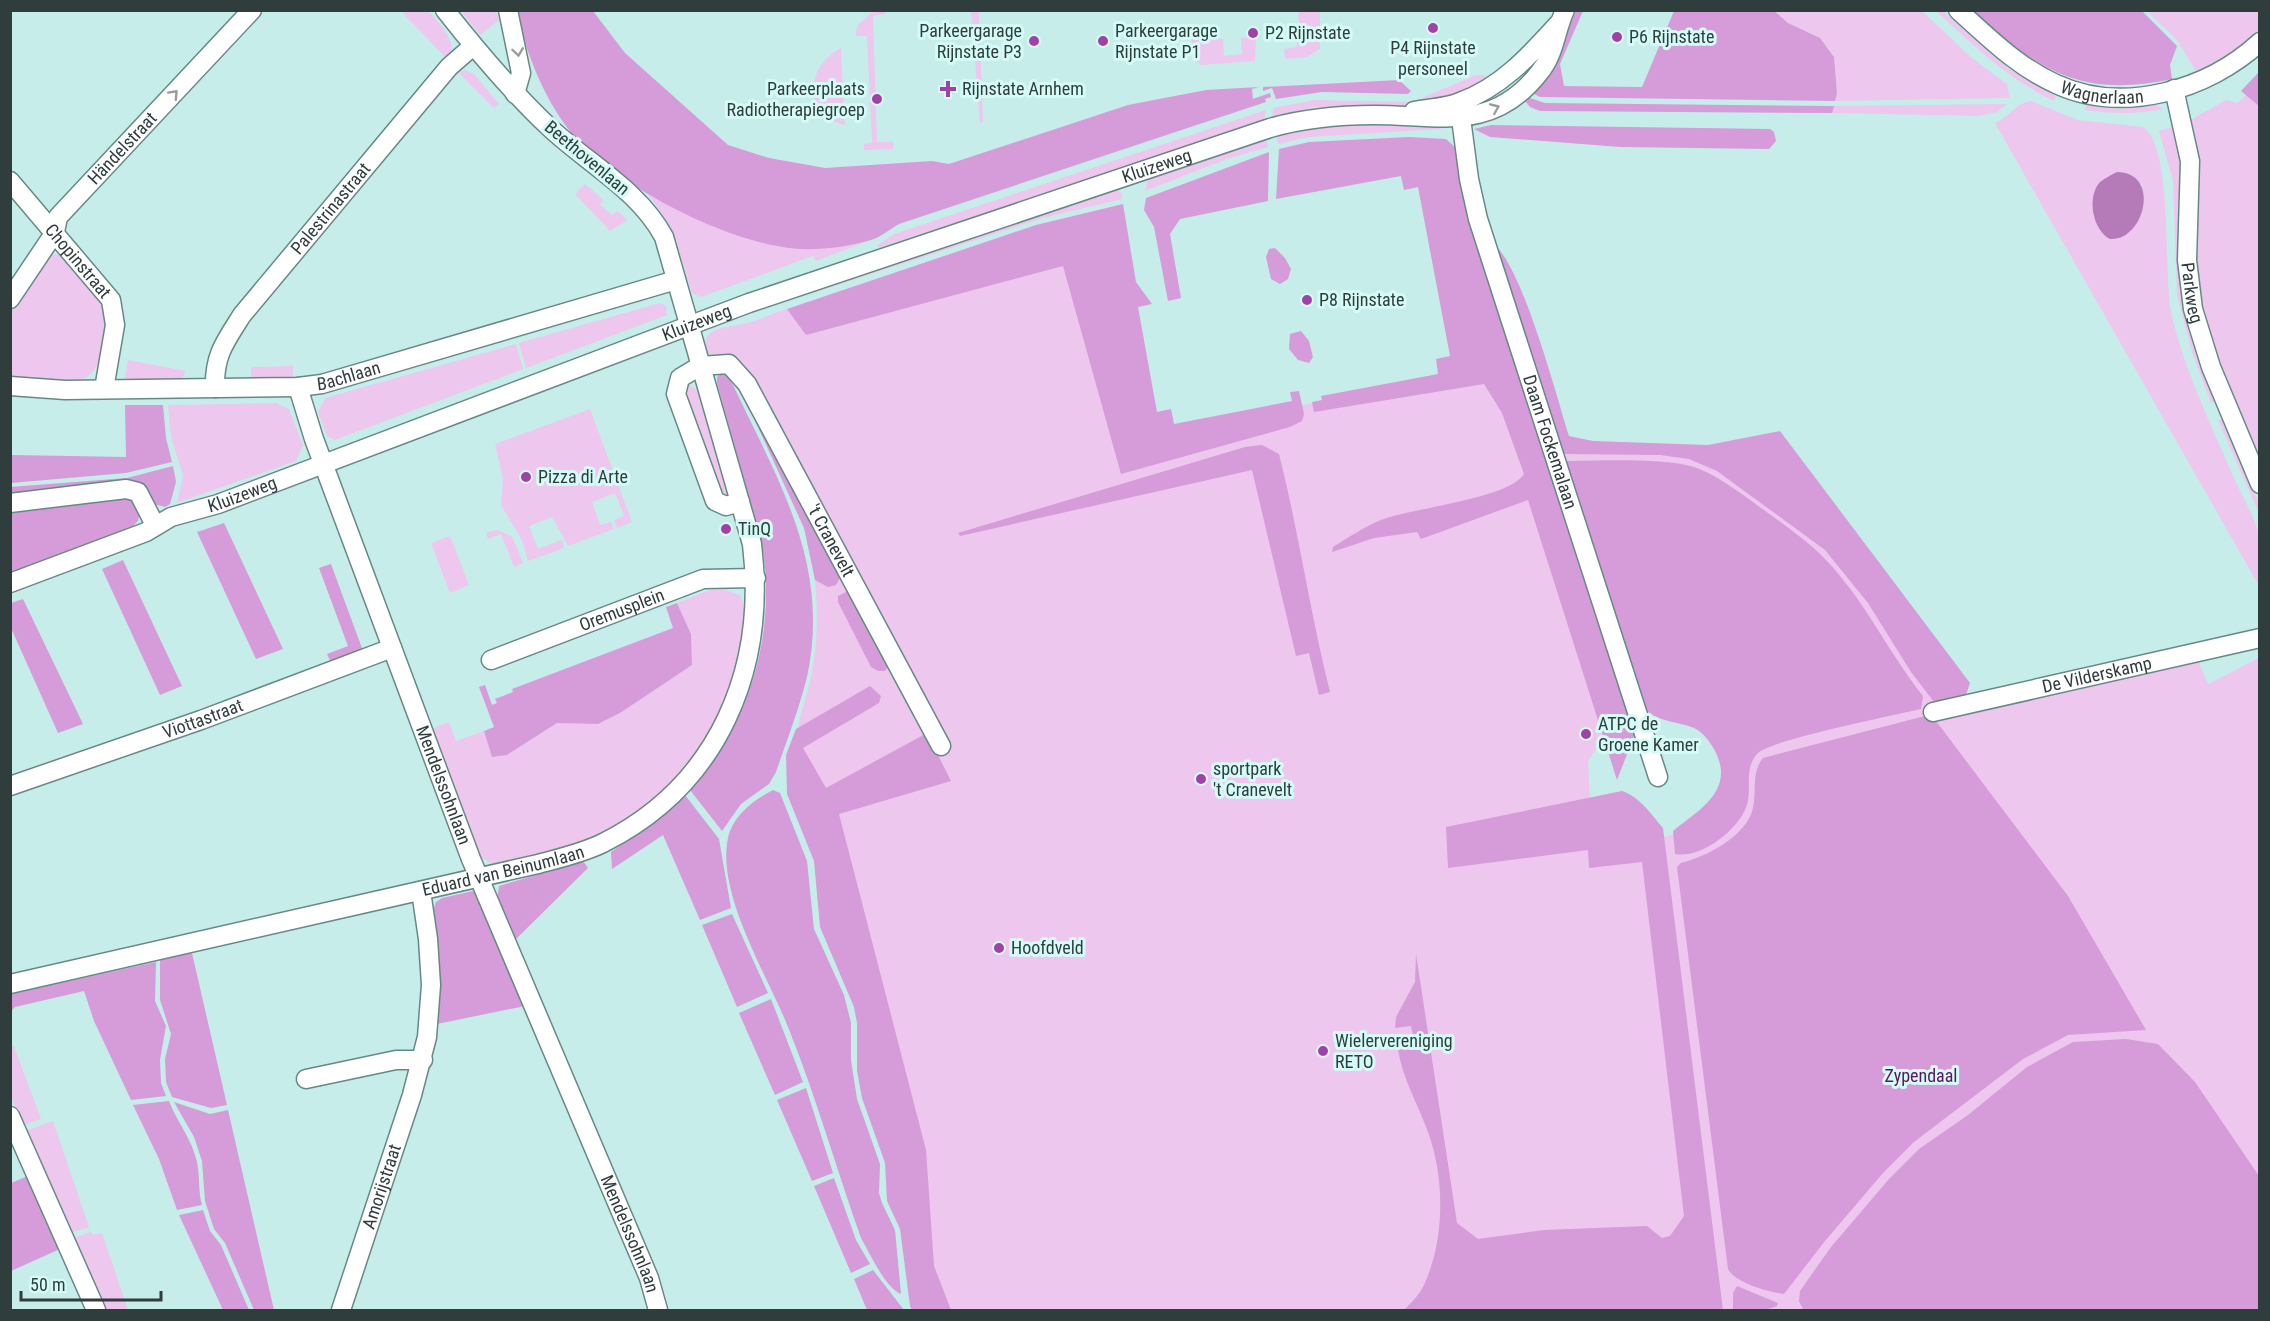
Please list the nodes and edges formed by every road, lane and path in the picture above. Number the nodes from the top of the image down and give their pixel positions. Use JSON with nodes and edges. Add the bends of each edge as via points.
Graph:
{"nodes":[{"id":1,"x":252,"y":10,"type":"edge"},
{"id":2,"x":446,"y":10,"type":"edge"},
{"id":3,"x":508,"y":10,"type":"edge"},
{"id":4,"x":1958,"y":10,"type":"edge"},
{"id":5,"x":1563,"y":15,"type":"edge"},
{"id":6,"x":2259,"y":42,"type":"edge"},
{"id":7,"x":473,"y":45,"type":"junction"},
{"id":8,"x":2174,"y":89,"type":"junction"},
{"id":9,"x":515,"y":94,"type":"junction"},
{"id":10,"x":1460,"y":111,"type":"junction"},
{"id":11,"x":10,"y":181,"type":"edge"},
{"id":12,"x":55,"y":232,"type":"junction"},
{"id":13,"x":676,"y":279,"type":"junction"},
{"id":14,"x":10,"y":299,"type":"edge"},
{"id":15,"x":690,"y":326,"type":"junction"},
{"id":16,"x":700,"y":366,"type":"junction"},
{"id":17,"x":10,"y":386,"type":"edge"},
{"id":18,"x":298,"y":387,"type":"junction"},
{"id":19,"x":215,"y":388,"type":"junction"},
{"id":20,"x":104,"y":389,"type":"junction"},
{"id":21,"x":324,"y":464,"type":"junction"},
{"id":22,"x":2259,"y":484,"type":"edge"},
{"id":23,"x":740,"y":502,"type":"junction"},
{"id":24,"x":10,"y":503,"type":"edge"},
{"id":25,"x":155,"y":525,"type":"junction"},
{"id":26,"x":756,"y":578,"type":"junction"},
{"id":27,"x":10,"y":583,"type":"edge"},
{"id":28,"x":2259,"y":638,"type":"edge"},
{"id":29,"x":392,"y":648,"type":"junction"},
{"id":30,"x":491,"y":660,"type":"dead end"},
{"id":31,"x":1933,"y":712,"type":"dead end"},
{"id":32,"x":941,"y":746,"type":"dead end"},
{"id":33,"x":1658,"y":777,"type":"dead end"},
{"id":34,"x":10,"y":786,"type":"edge"},
{"id":35,"x":480,"y":877,"type":"junction"},
{"id":36,"x":421,"y":891,"type":"junction"},
{"id":37,"x":10,"y":984,"type":"edge"},
{"id":38,"x":423,"y":1060,"type":"junction"},
{"id":39,"x":306,"y":1080,"type":"dead end"},
{"id":40,"x":10,"y":1116,"type":"edge"},
{"id":41,"x":96,"y":1311,"type":"edge"},
{"id":42,"x":341,"y":1311,"type":"edge"},
{"id":43,"x":658,"y":1311,"type":"edge"}],
"edges":[{"from":12,"to":1,"type":"street","name":"Händelstraat","one_way":true,"via":[[58,217]]},
{"from":2,"to":7,"type":"street","name":"Beethovenlaan"},
{"from":3,"to":9,"type":"street","one_way":true,"via":[[521,73]]},
{"from":4,"to":8,"type":"street","name":"Wagnerlaan","via":[[2006,54],[2058,85],[2107,96],[2146,95]]},
{"from":5,"to":10,"type":"street","name":"Kluizeweg","via":[[1519,66]]},
{"from":6,"to":8,"type":"street","name":"Wagnerlaan","via":[[2224,69]]},
{"from":7,"to":9,"type":"street","name":"Beethovenlaan"},
{"from":7,"to":19,"type":"street","name":"Palestrinastraat","via":[[449,67],[242,315],[219,351],[214,366]]},
{"from":8,"to":22,"type":"street","name":"Parkweg","via":[[2190,161],[2187,260],[2193,309],[2211,367]]},
{"from":9,"to":13,"type":"street","name":"Beethovenlaan","via":[[652,216],[664,237]]},
{"from":10,"to":15,"type":"street","name":"Kluizeweg","via":[[1307,118],[1270,128],[843,269]]},
{"from":10,"to":33,"type":"street","name":"Daam Fockemalaan","via":[[1468,179],[1478,219]]},
{"from":11,"to":12,"type":"street","name":"Chopinstraat"},
{"from":12,"to":14,"type":"street","name":"Händelstraat"},
{"from":12,"to":20,"type":"street","name":"Chopinstraat","via":[[111,300],[115,325]]},
{"from":13,"to":15,"type":"street","name":"Beethovenlaan"},
{"from":13,"to":18,"type":"street","name":"Bachlaan","via":[[322,384]]},
{"from":15,"to":16,"type":"street","name":"Eduard van Beinumlaan"},
{"from":15,"to":21,"type":"street","name":"Kluizeweg"},
{"from":16,"to":23,"type":"street","name":"Eduard van Beinumlaan"},
{"from":16,"to":23,"type":"street","via":[[680,378],[676,394],[715,501],[726,506]]},
{"from":16,"to":32,"type":"street","name":"'t Cranevelt","via":[[729,364],[747,384]]},
{"from":17,"to":20,"type":"street","name":"Bachlaan"},
{"from":18,"to":19,"type":"street","name":"Bachlaan"},
{"from":18,"to":21,"type":"street","name":"Mendelssohnlaan"},
{"from":19,"to":20,"type":"street","name":"Bachlaan"},
{"from":21,"to":25,"type":"street","name":"Kluizeweg"},
{"from":21,"to":29,"type":"street","name":"Mendelssohnlaan"},
{"from":23,"to":26,"type":"street","name":"Eduard van Beinumlaan","via":[[752,544]]},
{"from":24,"to":25,"type":"street","via":[[126,489],[138,492]]},
{"from":25,"to":27,"type":"street","name":"Kluizeweg","via":[[146,532]]},
{"from":26,"to":30,"type":"street","name":"Oremusplein","via":[[703,579]]},
{"from":26,"to":35,"type":"street","name":"Eduard van Beinumlaan","via":[[754,634],[742,682],[716,739],[686,780],[652,812],[601,844],[573,855]]},
{"from":28,"to":31,"type":"street","name":"De Vilderskamp"},
{"from":29,"to":34,"type":"street","name":"Viottastraat"},
{"from":29,"to":35,"type":"street","name":"Mendelssohnlaan"},
{"from":35,"to":36,"type":"street","name":"Eduard van Beinumlaan"},
{"from":35,"to":43,"type":"street","name":"Mendelssohnlaan","via":[[649,1278]]},
{"from":36,"to":37,"type":"street","name":"Eduard van Beinumlaan"},
{"from":36,"to":38,"type":"street","name":"Amorijstraat","via":[[430,985]]},
{"from":38,"to":39,"type":"street","via":[[396,1060]]},
{"from":38,"to":42,"type":"street","name":"Amorijstraat"},
{"from":40,"to":41,"type":"street"}]}
